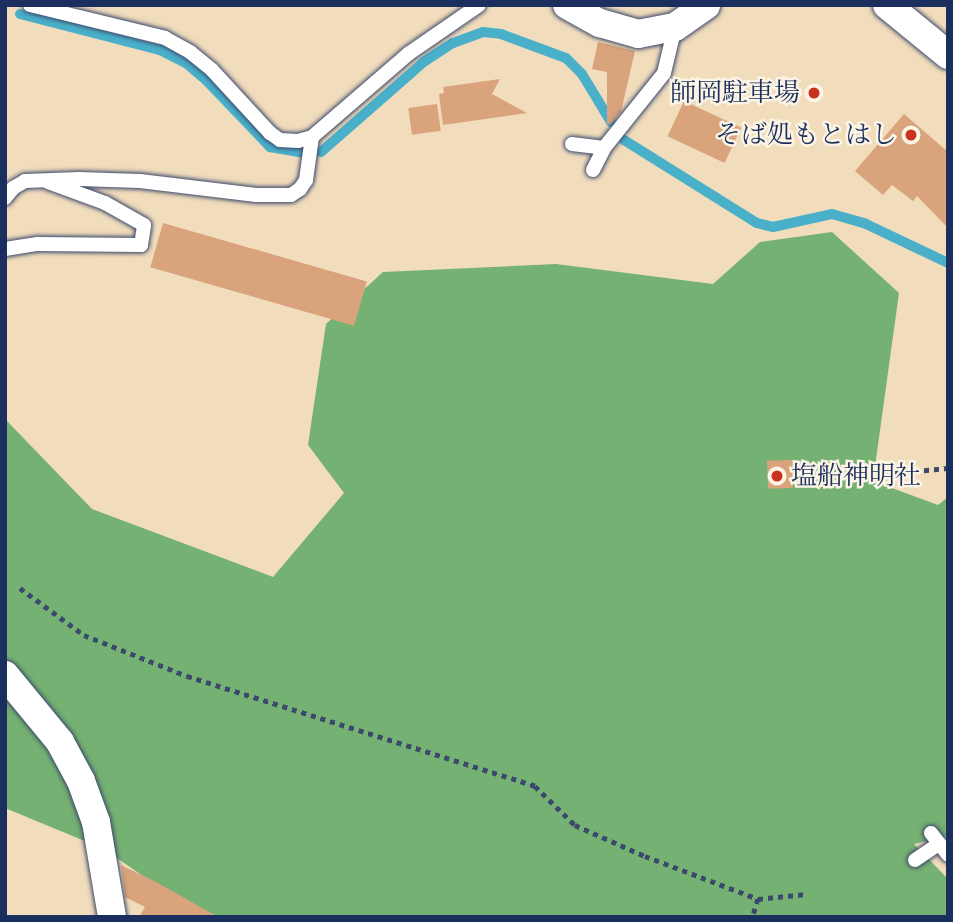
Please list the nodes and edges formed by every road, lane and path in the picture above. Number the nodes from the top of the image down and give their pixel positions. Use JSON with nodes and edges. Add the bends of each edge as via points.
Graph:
{"nodes":[{"id":1,"x":30,"y":5,"type":"edge"},
{"id":2,"x":479,"y":5,"type":"edge"},
{"id":3,"x":567,"y":5,"type":"edge"},
{"id":4,"x":706,"y":5,"type":"edge"},
{"id":5,"x":887,"y":5,"type":"edge"},
{"id":6,"x":676,"y":27,"type":"junction"},
{"id":7,"x":948,"y":55,"type":"edge"},
{"id":8,"x":313,"y":137,"type":"junction"},
{"id":9,"x":572,"y":144,"type":"dead end"},
{"id":10,"x":604,"y":148,"type":"junction"},
{"id":11,"x":593,"y":170,"type":"dead end"},
{"id":12,"x":40,"y":179,"type":"junction"},
{"id":13,"x":5,"y":198,"type":"edge"},
{"id":14,"x":5,"y":249,"type":"edge"},
{"id":15,"x":948,"y":468,"type":"edge"},
{"id":16,"x":873,"y":475,"type":"dead end"},
{"id":17,"x":20,"y":588,"type":"dead end"},
{"id":18,"x":5,"y":675,"type":"edge"},
{"id":19,"x":939,"y":844,"type":"edge"},
{"id":20,"x":915,"y":860,"type":"dead end"},
{"id":21,"x":807,"y":894,"type":"dead end"},
{"id":22,"x":758,"y":899,"type":"junction"},
{"id":23,"x":112,"y":917,"type":"edge"},
{"id":24,"x":753,"y":917,"type":"edge"}],
"edges":[{"from":1,"to":8,"type":"lane","via":[[165,38],[212,70],[280,140]]},
{"from":2,"to":8,"type":"lane","via":[[408,54]]},
{"from":3,"to":6,"type":"street","via":[[609,26],[638,34]]},
{"from":4,"to":6,"type":"street"},
{"from":5,"to":7,"type":"street"},
{"from":6,"to":10,"type":"lane","via":[[664,73]]},
{"from":8,"to":12,"type":"lane","via":[[306,180],[290,195],[140,181]]},
{"from":9,"to":10,"type":"lane"},
{"from":10,"to":11,"type":"lane"},
{"from":12,"to":13,"type":"lane","via":[[25,181]]},
{"from":12,"to":14,"type":"lane","via":[[144,225],[141,245],[38,244]]},
{"from":15,"to":16,"type":"path"},
{"from":17,"to":22,"type":"path","via":[[84,635],[187,676],[535,786],[575,825]]},
{"from":18,"to":23,"type":"street","via":[[60,742],[81,781],[96,822]]},
{"from":19,"to":20,"type":"lane"},
{"from":21,"to":22,"type":"path"},
{"from":22,"to":24,"type":"path"}]}
